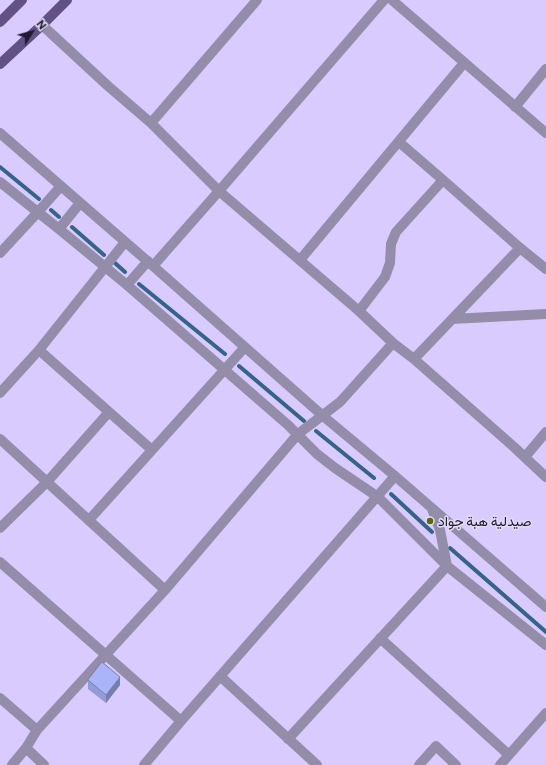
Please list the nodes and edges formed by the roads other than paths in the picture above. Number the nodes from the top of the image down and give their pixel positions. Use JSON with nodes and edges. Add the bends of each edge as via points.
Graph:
{"nodes":[{"id":1,"x":22,"y":0,"type":"edge"},
{"id":2,"x":67,"y":0,"type":"edge"},
{"id":3,"x":257,"y":0,"type":"edge"},
{"id":4,"x":384,"y":0,"type":"edge"},
{"id":5,"x":392,"y":0,"type":"edge"},
{"id":6,"x":0,"y":22,"type":"edge"},
{"id":7,"x":42,"y":25,"type":"junction"},
{"id":8,"x":464,"y":63,"type":"junction"},
{"id":9,"x":0,"y":64,"type":"edge"},
{"id":10,"x":546,"y":69,"type":"edge"},
{"id":11,"x":515,"y":107,"type":"junction"},
{"id":12,"x":151,"y":123,"type":"junction"},
{"id":13,"x":0,"y":133,"type":"edge"},
{"id":14,"x":546,"y":133,"type":"edge"},
{"id":15,"x":399,"y":142,"type":"junction"},
{"id":16,"x":443,"y":180,"type":"junction"},
{"id":17,"x":0,"y":182,"type":"edge"},
{"id":18,"x":61,"y":186,"type":"junction"},
{"id":19,"x":219,"y":191,"type":"junction"},
{"id":20,"x":80,"y":203,"type":"junction"},
{"id":21,"x":38,"y":212,"type":"junction"},
{"id":22,"x":59,"y":229,"type":"junction"},
{"id":23,"x":125,"y":242,"type":"junction"},
{"id":24,"x":520,"y":248,"type":"junction"},
{"id":25,"x":0,"y":253,"type":"edge"},
{"id":26,"x":300,"y":260,"type":"junction"},
{"id":27,"x":150,"y":264,"type":"junction"},
{"id":28,"x":104,"y":266,"type":"junction"},
{"id":29,"x":546,"y":269,"type":"edge"},
{"id":30,"x":127,"y":285,"type":"junction"},
{"id":31,"x":359,"y":311,"type":"junction"},
{"id":32,"x":546,"y":314,"type":"edge"},
{"id":33,"x":452,"y":319,"type":"junction"},
{"id":34,"x":393,"y":343,"type":"junction"},
{"id":35,"x":245,"y":347,"type":"junction"},
{"id":36,"x":39,"y":350,"type":"junction"},
{"id":37,"x":414,"y":359,"type":"junction"},
{"id":38,"x":225,"y":369,"type":"junction"},
{"id":39,"x":0,"y":393,"type":"edge"},
{"id":40,"x":109,"y":412,"type":"junction"},
{"id":41,"x":323,"y":416,"type":"junction"},
{"id":42,"x":546,"y":432,"type":"edge"},
{"id":43,"x":298,"y":434,"type":"junction"},
{"id":44,"x":0,"y":439,"type":"edge"},
{"id":45,"x":152,"y":450,"type":"junction"},
{"id":46,"x":525,"y":457,"type":"junction"},
{"id":47,"x":396,"y":476,"type":"junction"},
{"id":48,"x":546,"y":477,"type":"edge"},
{"id":49,"x":47,"y":482,"type":"junction"},
{"id":50,"x":378,"y":497,"type":"junction"},
{"id":51,"x":431,"y":508,"type":"junction"},
{"id":52,"x":89,"y":520,"type":"junction"},
{"id":53,"x":0,"y":528,"type":"edge"},
{"id":54,"x":0,"y":562,"type":"edge"},
{"id":55,"x":447,"y":566,"type":"junction"},
{"id":56,"x":165,"y":590,"type":"junction"},
{"id":57,"x":546,"y":593,"type":"edge"},
{"id":58,"x":542,"y":604,"type":"edge"},
{"id":59,"x":380,"y":638,"type":"junction"},
{"id":60,"x":546,"y":646,"type":"edge"},
{"id":61,"x":105,"y":654,"type":"junction"},
{"id":62,"x":220,"y":676,"type":"junction"},
{"id":63,"x":0,"y":698,"type":"edge"},
{"id":64,"x":546,"y":713,"type":"edge"},
{"id":65,"x":181,"y":721,"type":"junction"},
{"id":66,"x":36,"y":730,"type":"junction"},
{"id":67,"x":288,"y":739,"type":"junction"},
{"id":68,"x":26,"y":748,"type":"junction"},
{"id":69,"x":509,"y":755,"type":"junction"},
{"id":70,"x":149,"y":763,"type":"edge"},
{"id":71,"x":12,"y":765,"type":"edge"},
{"id":72,"x":44,"y":765,"type":"edge"},
{"id":73,"x":317,"y":765,"type":"edge"},
{"id":74,"x":419,"y":765,"type":"edge"},
{"id":75,"x":456,"y":765,"type":"edge"},
{"id":76,"x":500,"y":765,"type":"edge"}],
"edges":[{"from":1,"to":6,"type":"main road"},
{"from":2,"to":7,"type":"main road"},
{"from":3,"to":12,"type":"street"},
{"from":4,"to":19,"type":"street"},
{"from":5,"to":8,"type":"street"},
{"from":7,"to":9,"type":"main road"},
{"from":7,"to":12,"type":"street"},
{"from":8,"to":11,"type":"street"},
{"from":8,"to":15,"type":"street"},
{"from":10,"to":11,"type":"street"},
{"from":11,"to":14,"type":"street"},
{"from":12,"to":19,"type":"street"},
{"from":13,"to":18,"type":"street"},
{"from":15,"to":16,"type":"street"},
{"from":15,"to":26,"type":"street"},
{"from":16,"to":24,"type":"street"},
{"from":16,"to":31,"type":"street","via":[[396,232],[391,244],[390,263],[385,277]]},
{"from":17,"to":21,"type":"street"},
{"from":18,"to":20,"type":"street"},
{"from":18,"to":21,"type":"street"},
{"from":19,"to":26,"type":"street"},
{"from":19,"to":27,"type":"street"},
{"from":20,"to":22,"type":"street"},
{"from":20,"to":23,"type":"street"},
{"from":21,"to":22,"type":"street"},
{"from":21,"to":25,"type":"street"},
{"from":22,"to":28,"type":"street"},
{"from":23,"to":27,"type":"street"},
{"from":23,"to":28,"type":"street"},
{"from":24,"to":29,"type":"street"},
{"from":24,"to":33,"type":"street"},
{"from":26,"to":31,"type":"street"},
{"from":27,"to":30,"type":"street"},
{"from":27,"to":35,"type":"street"},
{"from":28,"to":30,"type":"street"},
{"from":28,"to":36,"type":"street"},
{"from":30,"to":38,"type":"street"},
{"from":31,"to":34,"type":"street"},
{"from":32,"to":33,"type":"street"},
{"from":33,"to":37,"type":"street"},
{"from":34,"to":37,"type":"street"},
{"from":34,"to":41,"type":"street","via":[[340,402]]},
{"from":35,"to":38,"type":"street"},
{"from":35,"to":41,"type":"street"},
{"from":36,"to":39,"type":"street"},
{"from":36,"to":40,"type":"street"},
{"from":37,"to":46,"type":"street"},
{"from":38,"to":43,"type":"street"},
{"from":38,"to":45,"type":"street"},
{"from":40,"to":45,"type":"street"},
{"from":40,"to":49,"type":"street"},
{"from":41,"to":43,"type":"street"},
{"from":41,"to":47,"type":"street"},
{"from":42,"to":46,"type":"street"},
{"from":43,"to":50,"type":"street","via":[[317,454]]},
{"from":43,"to":56,"type":"street"},
{"from":44,"to":49,"type":"street"},
{"from":45,"to":52,"type":"street"},
{"from":46,"to":48,"type":"street"},
{"from":47,"to":50,"type":"street"},
{"from":47,"to":51,"type":"street"},
{"from":49,"to":52,"type":"street"},
{"from":49,"to":53,"type":"street"},
{"from":50,"to":55,"type":"street"},
{"from":50,"to":62,"type":"street"},
{"from":51,"to":55,"type":"street","via":[[440,530]]},
{"from":51,"to":58,"type":"street"},
{"from":52,"to":56,"type":"street"},
{"from":54,"to":61,"type":"street"},
{"from":55,"to":59,"type":"street"},
{"from":55,"to":60,"type":"street"},
{"from":56,"to":61,"type":"street"},
{"from":57,"to":58,"type":"street"},
{"from":59,"to":67,"type":"street"},
{"from":59,"to":69,"type":"street"},
{"from":61,"to":65,"type":"street"},
{"from":61,"to":66,"type":"street"},
{"from":62,"to":65,"type":"street"},
{"from":62,"to":67,"type":"street"},
{"from":63,"to":66,"type":"street"},
{"from":64,"to":69,"type":"street"},
{"from":65,"to":70,"type":"street"},
{"from":66,"to":68,"type":"street"},
{"from":67,"to":73,"type":"street"},
{"from":68,"to":71,"type":"street"},
{"from":68,"to":72,"type":"street"},
{"from":69,"to":76,"type":"street"},
{"from":74,"to":75,"type":"street","via":[[436,746]]}]}
